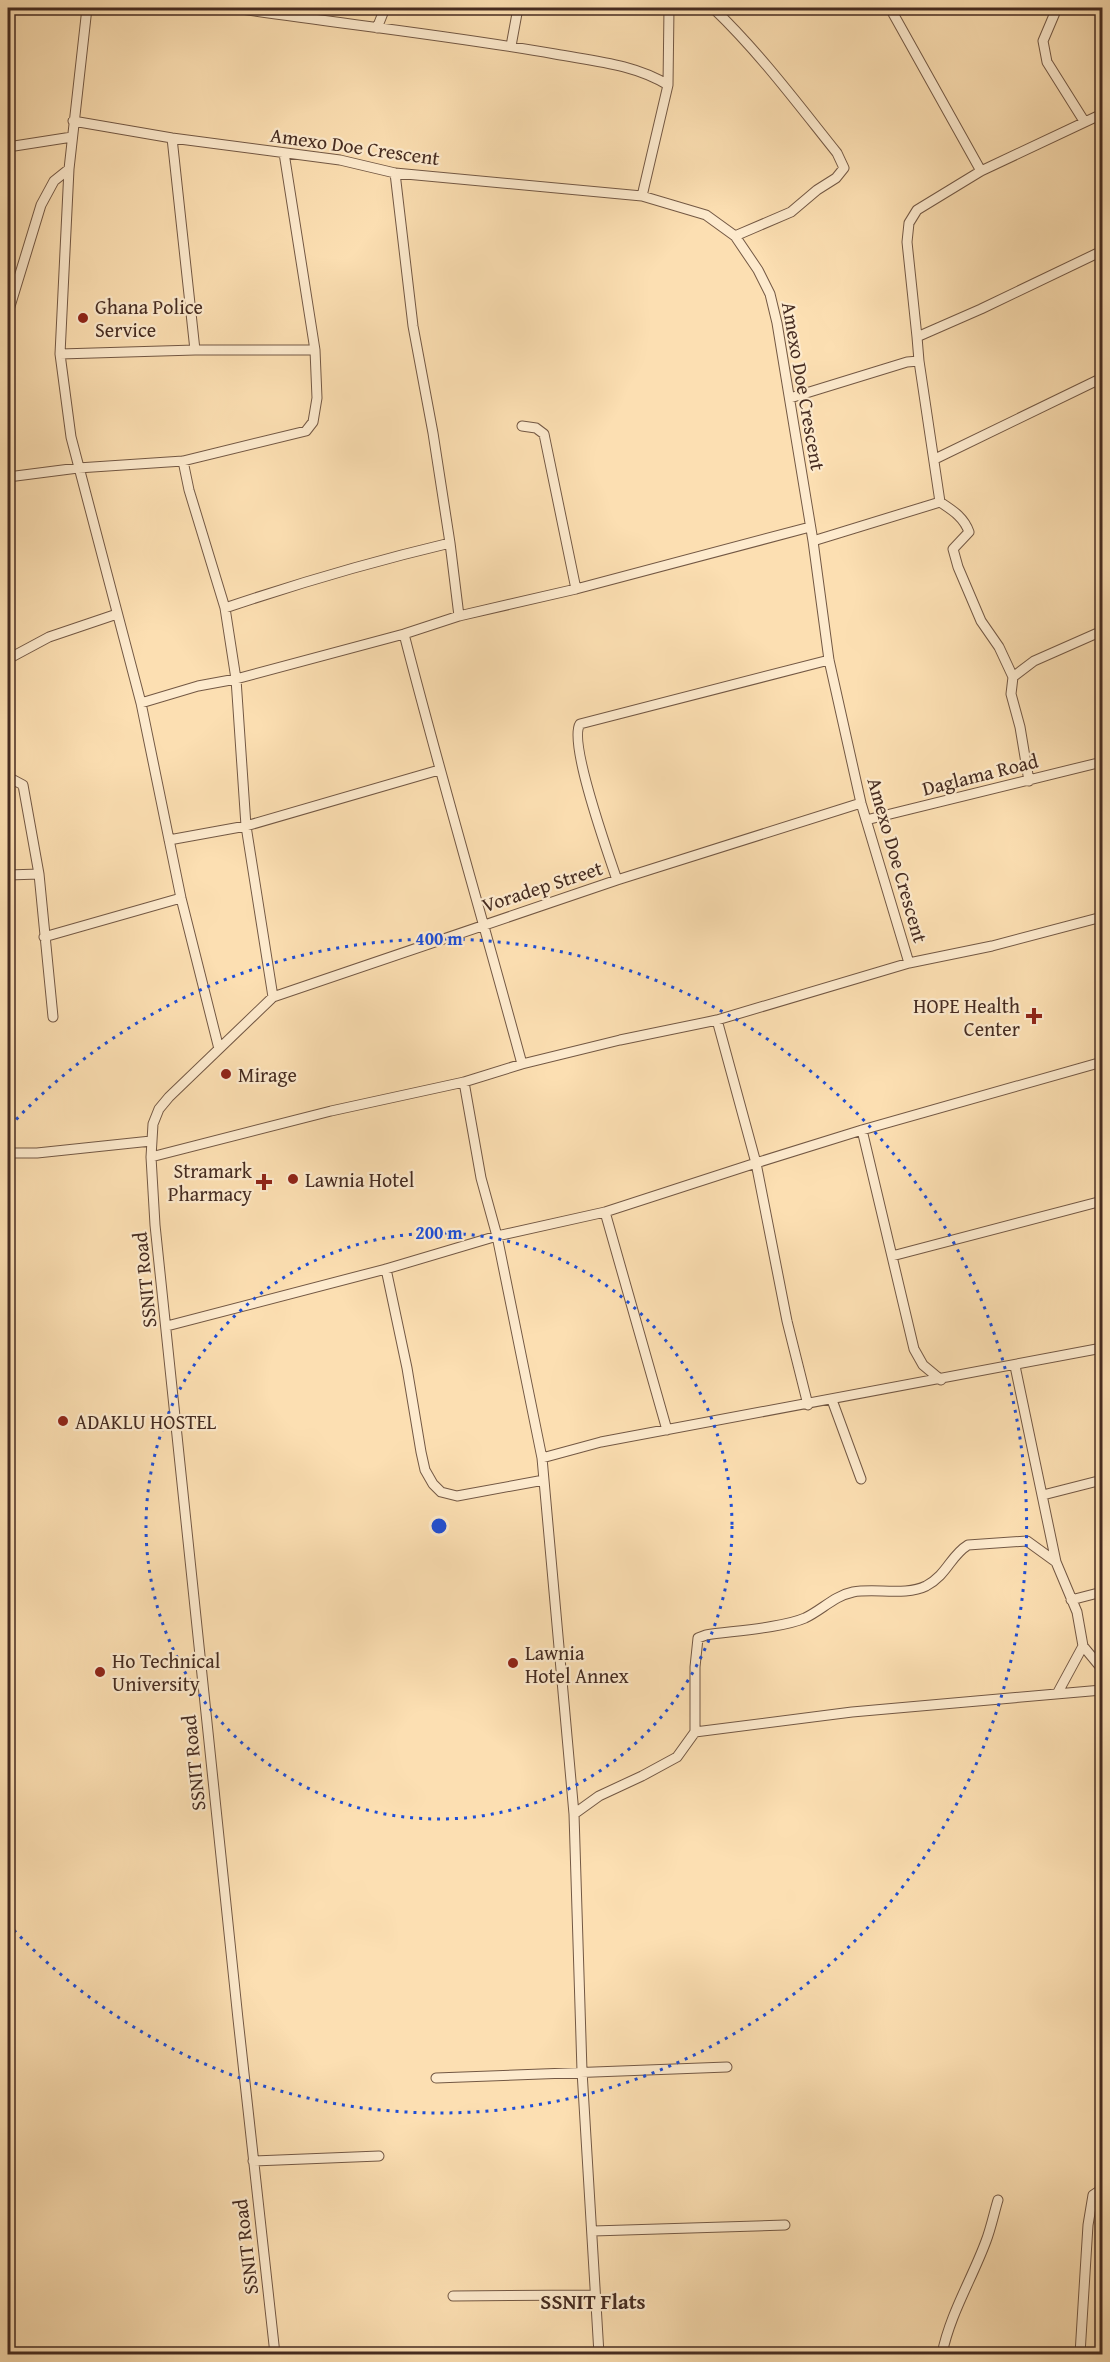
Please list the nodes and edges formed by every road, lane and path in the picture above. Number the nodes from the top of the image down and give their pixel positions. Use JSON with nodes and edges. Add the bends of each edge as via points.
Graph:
{"nodes":[{"id":1,"x":87,"y":8,"type":"edge"},
{"id":2,"x":234,"y":8,"type":"edge"},
{"id":3,"x":247,"y":8,"type":"edge"},
{"id":4,"x":385,"y":8,"type":"edge"},
{"id":5,"x":518,"y":8,"type":"edge"},
{"id":6,"x":669,"y":8,"type":"edge"},
{"id":7,"x":713,"y":8,"type":"edge"},
{"id":8,"x":890,"y":8,"type":"edge"},
{"id":9,"x":1057,"y":8,"type":"edge"},
{"id":10,"x":377,"y":28,"type":"junction"},
{"id":11,"x":511,"y":46,"type":"junction"},
{"id":12,"x":668,"y":85,"type":"junction"},
{"id":13,"x":1102,"y":114,"type":"edge"},
{"id":14,"x":73,"y":121,"type":"junction"},
{"id":15,"x":1084,"y":121,"type":"junction"},
{"id":16,"x":72,"y":137,"type":"junction"},
{"id":17,"x":172,"y":138,"type":"junction"},
{"id":18,"x":8,"y":147,"type":"edge"},
{"id":19,"x":284,"y":153,"type":"junction"},
{"id":20,"x":69,"y":169,"type":"junction"},
{"id":21,"x":981,"y":171,"type":"junction"},
{"id":22,"x":395,"y":173,"type":"junction"},
{"id":23,"x":642,"y":196,"type":"junction"},
{"id":24,"x":735,"y":236,"type":"junction"},
{"id":25,"x":1102,"y":251,"type":"edge"},
{"id":26,"x":8,"y":313,"type":"edge"},
{"id":27,"x":917,"y":337,"type":"junction"},
{"id":28,"x":195,"y":350,"type":"junction"},
{"id":29,"x":315,"y":350,"type":"junction"},
{"id":30,"x":60,"y":354,"type":"junction"},
{"id":31,"x":919,"y":361,"type":"junction"},
{"id":32,"x":1102,"y":378,"type":"edge"},
{"id":33,"x":790,"y":398,"type":"junction"},
{"id":34,"x":522,"y":426,"type":"dead end"},
{"id":35,"x":935,"y":459,"type":"junction"},
{"id":36,"x":183,"y":460,"type":"junction"},
{"id":37,"x":78,"y":468,"type":"junction"},
{"id":38,"x":8,"y":477,"type":"edge"},
{"id":39,"x":940,"y":502,"type":"junction"},
{"id":40,"x":810,"y":527,"type":"junction"},
{"id":41,"x":813,"y":541,"type":"junction"},
{"id":42,"x":450,"y":543,"type":"junction"},
{"id":43,"x":576,"y":589,"type":"junction"},
{"id":44,"x":225,"y":608,"type":"junction"},
{"id":45,"x":117,"y":614,"type":"junction"},
{"id":46,"x":459,"y":616,"type":"junction"},
{"id":47,"x":1102,"y":631,"type":"edge"},
{"id":48,"x":404,"y":634,"type":"junction"},
{"id":49,"x":8,"y":659,"type":"edge"},
{"id":50,"x":829,"y":660,"type":"junction"},
{"id":51,"x":1013,"y":676,"type":"junction"},
{"id":52,"x":236,"y":678,"type":"junction"},
{"id":53,"x":141,"y":703,"type":"junction"},
{"id":54,"x":1102,"y":762,"type":"edge"},
{"id":55,"x":439,"y":770,"type":"junction"},
{"id":56,"x":8,"y":777,"type":"edge"},
{"id":57,"x":1029,"y":781,"type":"junction"},
{"id":58,"x":861,"y":803,"type":"junction"},
{"id":59,"x":866,"y":820,"type":"junction"},
{"id":60,"x":246,"y":826,"type":"junction"},
{"id":61,"x":169,"y":840,"type":"junction"},
{"id":62,"x":39,"y":874,"type":"junction"},
{"id":63,"x":8,"y":875,"type":"edge"},
{"id":64,"x":617,"y":880,"type":"junction"},
{"id":65,"x":181,"y":898,"type":"junction"},
{"id":66,"x":1102,"y":917,"type":"edge"},
{"id":67,"x":484,"y":924,"type":"junction"},
{"id":68,"x":44,"y":937,"type":"junction"},
{"id":69,"x":909,"y":963,"type":"junction"},
{"id":70,"x":273,"y":997,"type":"junction"},
{"id":71,"x":53,"y":1017,"type":"dead end"},
{"id":72,"x":717,"y":1020,"type":"junction"},
{"id":73,"x":219,"y":1050,"type":"junction"},
{"id":74,"x":1102,"y":1062,"type":"edge"},
{"id":75,"x":522,"y":1064,"type":"junction"},
{"id":76,"x":464,"y":1082,"type":"junction"},
{"id":77,"x":862,"y":1130,"type":"junction"},
{"id":78,"x":151,"y":1140,"type":"junction"},
{"id":79,"x":8,"y":1153,"type":"edge"},
{"id":80,"x":151,"y":1157,"type":"junction"},
{"id":81,"x":756,"y":1163,"type":"junction"},
{"id":82,"x":1102,"y":1202,"type":"edge"},
{"id":83,"x":605,"y":1212,"type":"junction"},
{"id":84,"x":497,"y":1236,"type":"junction"},
{"id":85,"x":892,"y":1256,"type":"junction"},
{"id":86,"x":386,"y":1269,"type":"junction"},
{"id":87,"x":167,"y":1326,"type":"junction"},
{"id":88,"x":1102,"y":1348,"type":"edge"},
{"id":89,"x":1015,"y":1366,"type":"junction"},
{"id":90,"x":940,"y":1380,"type":"junction"},
{"id":91,"x":832,"y":1400,"type":"junction"},
{"id":92,"x":808,"y":1405,"type":"junction"},
{"id":93,"x":667,"y":1430,"type":"junction"},
{"id":94,"x":542,"y":1458,"type":"junction"},
{"id":95,"x":861,"y":1479,"type":"dead end"},
{"id":96,"x":544,"y":1480,"type":"junction"},
{"id":97,"x":1102,"y":1480,"type":"edge"},
{"id":98,"x":1043,"y":1495,"type":"junction"},
{"id":99,"x":1056,"y":1562,"type":"junction"},
{"id":100,"x":1102,"y":1592,"type":"edge"},
{"id":101,"x":1071,"y":1600,"type":"junction"},
{"id":102,"x":1083,"y":1646,"type":"junction"},
{"id":103,"x":1102,"y":1669,"type":"edge"},
{"id":104,"x":1102,"y":1690,"type":"edge"},
{"id":105,"x":1057,"y":1694,"type":"junction"},
{"id":106,"x":695,"y":1732,"type":"junction"},
{"id":107,"x":574,"y":1814,"type":"junction"},
{"id":108,"x":728,"y":2067,"type":"dead end"},
{"id":109,"x":582,"y":2071,"type":"junction"},
{"id":110,"x":436,"y":2078,"type":"dead end"},
{"id":111,"x":379,"y":2156,"type":"dead end"},
{"id":112,"x":253,"y":2161,"type":"junction"},
{"id":113,"x":1102,"y":2189,"type":"edge"},
{"id":114,"x":998,"y":2200,"type":"dead end"},
{"id":115,"x":785,"y":2225,"type":"dead end"},
{"id":116,"x":592,"y":2231,"type":"junction"},
{"id":117,"x":595,"y":2295,"type":"junction"},
{"id":118,"x":453,"y":2296,"type":"dead end"},
{"id":119,"x":275,"y":2355,"type":"edge"},
{"id":120,"x":598,"y":2355,"type":"edge"},
{"id":121,"x":942,"y":2355,"type":"edge"},
{"id":122,"x":1080,"y":2355,"type":"edge"}],
"edges":[{"from":1,"to":14,"type":"street"},
{"from":2,"to":3,"type":"street"},
{"from":3,"to":10,"type":"street"},
{"from":4,"to":10,"type":"street"},
{"from":5,"to":11,"type":"street"},
{"from":6,"to":12,"type":"street"},
{"from":7,"to":24,"type":"street","via":[[775,75],[837,153],[844,168],[791,212]]},
{"from":8,"to":21,"type":"street"},
{"from":9,"to":15,"type":"street","via":[[1043,41],[1047,62]]},
{"from":10,"to":11,"type":"street"},
{"from":11,"to":12,"type":"street","via":[[626,67]]},
{"from":12,"to":23,"type":"street"},
{"from":13,"to":15,"type":"street"},
{"from":14,"to":16,"type":"street"},
{"from":14,"to":17,"type":"street","name":"Amexo Doe Crescent"},
{"from":15,"to":21,"type":"street"},
{"from":16,"to":18,"type":"street"},
{"from":16,"to":20,"type":"street"},
{"from":17,"to":19,"type":"street","name":"Amexo Doe Crescent"},
{"from":17,"to":28,"type":"street"},
{"from":19,"to":22,"type":"street","name":"Amexo Doe Crescent","via":[[340,160]]},
{"from":19,"to":29,"type":"street"},
{"from":20,"to":26,"type":"street","via":[[54,182],[41,205]]},
{"from":20,"to":30,"type":"street"},
{"from":21,"to":27,"type":"street","via":[[917,210],[909,223]]},
{"from":22,"to":23,"type":"street","name":"Amexo Doe Crescent"},
{"from":22,"to":42,"type":"street","via":[[413,326]]},
{"from":23,"to":24,"type":"street","name":"Amexo Doe Crescent","via":[[706,215]]},
{"from":24,"to":33,"type":"street","name":"Amexo Doe Crescent","via":[[770,294]]},
{"from":25,"to":27,"type":"street"},
{"from":27,"to":31,"type":"street"},
{"from":28,"to":29,"type":"street"},
{"from":28,"to":30,"type":"street"},
{"from":29,"to":36,"type":"street","via":[[317,398],[313,422],[306,431]]},
{"from":30,"to":37,"type":"street"},
{"from":31,"to":33,"type":"street"},
{"from":31,"to":35,"type":"street"},
{"from":32,"to":35,"type":"street"},
{"from":33,"to":40,"type":"street","name":"Amexo Doe Crescent"},
{"from":34,"to":43,"type":"street","via":[[544,434]]},
{"from":35,"to":39,"type":"street"},
{"from":36,"to":37,"type":"street"},
{"from":36,"to":44,"type":"street"},
{"from":37,"to":38,"type":"street"},
{"from":37,"to":45,"type":"street"},
{"from":39,"to":41,"type":"street"},
{"from":39,"to":51,"type":"street","via":[[966,523],[969,532],[953,549],[958,567],[981,621]]},
{"from":40,"to":41,"type":"street","name":"Amexo Doe Crescent"},
{"from":40,"to":43,"type":"street"},
{"from":41,"to":50,"type":"street","name":"Amexo Doe Crescent"},
{"from":42,"to":44,"type":"street","via":[[307,581]]},
{"from":42,"to":46,"type":"street"},
{"from":43,"to":46,"type":"street"},
{"from":44,"to":52,"type":"street"},
{"from":45,"to":49,"type":"street","via":[[49,637]]},
{"from":45,"to":53,"type":"street"},
{"from":46,"to":48,"type":"street"},
{"from":47,"to":51,"type":"street","via":[[1034,661]]},
{"from":48,"to":52,"type":"street"},
{"from":48,"to":55,"type":"street"},
{"from":50,"to":58,"type":"street","name":"Amexo Doe Crescent"},
{"from":50,"to":64,"type":"street","via":[[580,724],[577,734],[581,760]]},
{"from":51,"to":57,"type":"street","via":[[1011,694]]},
{"from":52,"to":53,"type":"street"},
{"from":52,"to":60,"type":"street"},
{"from":53,"to":61,"type":"street"},
{"from":54,"to":57,"type":"street","name":"Daglama Road"},
{"from":55,"to":60,"type":"street"},
{"from":55,"to":67,"type":"street"},
{"from":56,"to":62,"type":"street","via":[[23,786]]},
{"from":57,"to":59,"type":"street","name":"Daglama Road"},
{"from":58,"to":59,"type":"street","name":"Amexo Doe Crescent"},
{"from":58,"to":64,"type":"street","name":"Voradep Street"},
{"from":59,"to":69,"type":"street","name":"Amexo Doe Crescent"},
{"from":60,"to":61,"type":"street"},
{"from":60,"to":70,"type":"street"},
{"from":61,"to":65,"type":"street"},
{"from":62,"to":63,"type":"street"},
{"from":62,"to":68,"type":"street"},
{"from":64,"to":67,"type":"street","name":"Voradep Street"},
{"from":65,"to":68,"type":"street"},
{"from":65,"to":73,"type":"street"},
{"from":66,"to":69,"type":"street"},
{"from":67,"to":70,"type":"street","name":"Voradep Street"},
{"from":67,"to":75,"type":"street"},
{"from":68,"to":71,"type":"street"},
{"from":69,"to":72,"type":"street"},
{"from":70,"to":73,"type":"street","name":"Voradep Street"},
{"from":72,"to":75,"type":"street"},
{"from":72,"to":81,"type":"street"},
{"from":73,"to":78,"type":"street","name":"SSNIT Road","via":[[159,1109]]},
{"from":74,"to":77,"type":"street"},
{"from":75,"to":76,"type":"street"},
{"from":76,"to":80,"type":"street"},
{"from":76,"to":84,"type":"street","via":[[481,1178]]},
{"from":77,"to":81,"type":"street"},
{"from":77,"to":85,"type":"street"},
{"from":78,"to":79,"type":"street"},
{"from":78,"to":80,"type":"street","name":"SSNIT Road"},
{"from":80,"to":87,"type":"street","name":"SSNIT Road"},
{"from":81,"to":83,"type":"street"},
{"from":81,"to":92,"type":"street","via":[[787,1322]]},
{"from":82,"to":85,"type":"street"},
{"from":83,"to":84,"type":"street"},
{"from":83,"to":93,"type":"street"},
{"from":84,"to":86,"type":"street"},
{"from":84,"to":94,"type":"street"},
{"from":85,"to":90,"type":"street","via":[[914,1349],[923,1365]]},
{"from":86,"to":87,"type":"street"},
{"from":86,"to":96,"type":"street","via":[[421,1452],[433,1485],[441,1492],[457,1496]]},
{"from":87,"to":112,"type":"street","name":"SSNIT Road"},
{"from":88,"to":89,"type":"street"},
{"from":89,"to":90,"type":"street"},
{"from":89,"to":98,"type":"street"},
{"from":90,"to":91,"type":"street"},
{"from":91,"to":92,"type":"street"},
{"from":91,"to":95,"type":"street"},
{"from":92,"to":93,"type":"street"},
{"from":93,"to":94,"type":"street"},
{"from":94,"to":96,"type":"street"},
{"from":96,"to":107,"type":"street"},
{"from":97,"to":98,"type":"street"},
{"from":98,"to":99,"type":"street"},
{"from":99,"to":101,"type":"street"},
{"from":99,"to":106,"type":"street","via":[[1027,1541],[968,1545],[944,1574],[924,1587],[854,1592],[791,1623],[698,1638]]},
{"from":100,"to":101,"type":"street"},
{"from":101,"to":102,"type":"street"},
{"from":102,"to":103,"type":"street"},
{"from":102,"to":105,"type":"street"},
{"from":104,"to":105,"type":"street"},
{"from":105,"to":106,"type":"street","via":[[852,1712]]},
{"from":106,"to":107,"type":"street","via":[[677,1757],[599,1796]]},
{"from":107,"to":109,"type":"street"},
{"from":108,"to":109,"type":"street"},
{"from":109,"to":110,"type":"street"},
{"from":109,"to":116,"type":"street"},
{"from":111,"to":112,"type":"street"},
{"from":112,"to":119,"type":"street","name":"SSNIT Road"},
{"from":113,"to":122,"type":"street","via":[[1093,2195],[1088,2225]]},
{"from":114,"to":121,"type":"street","via":[[987,2240],[945,2339]]},
{"from":115,"to":116,"type":"street"},
{"from":116,"to":117,"type":"street"},
{"from":117,"to":118,"type":"street"},
{"from":117,"to":120,"type":"street"}]}
